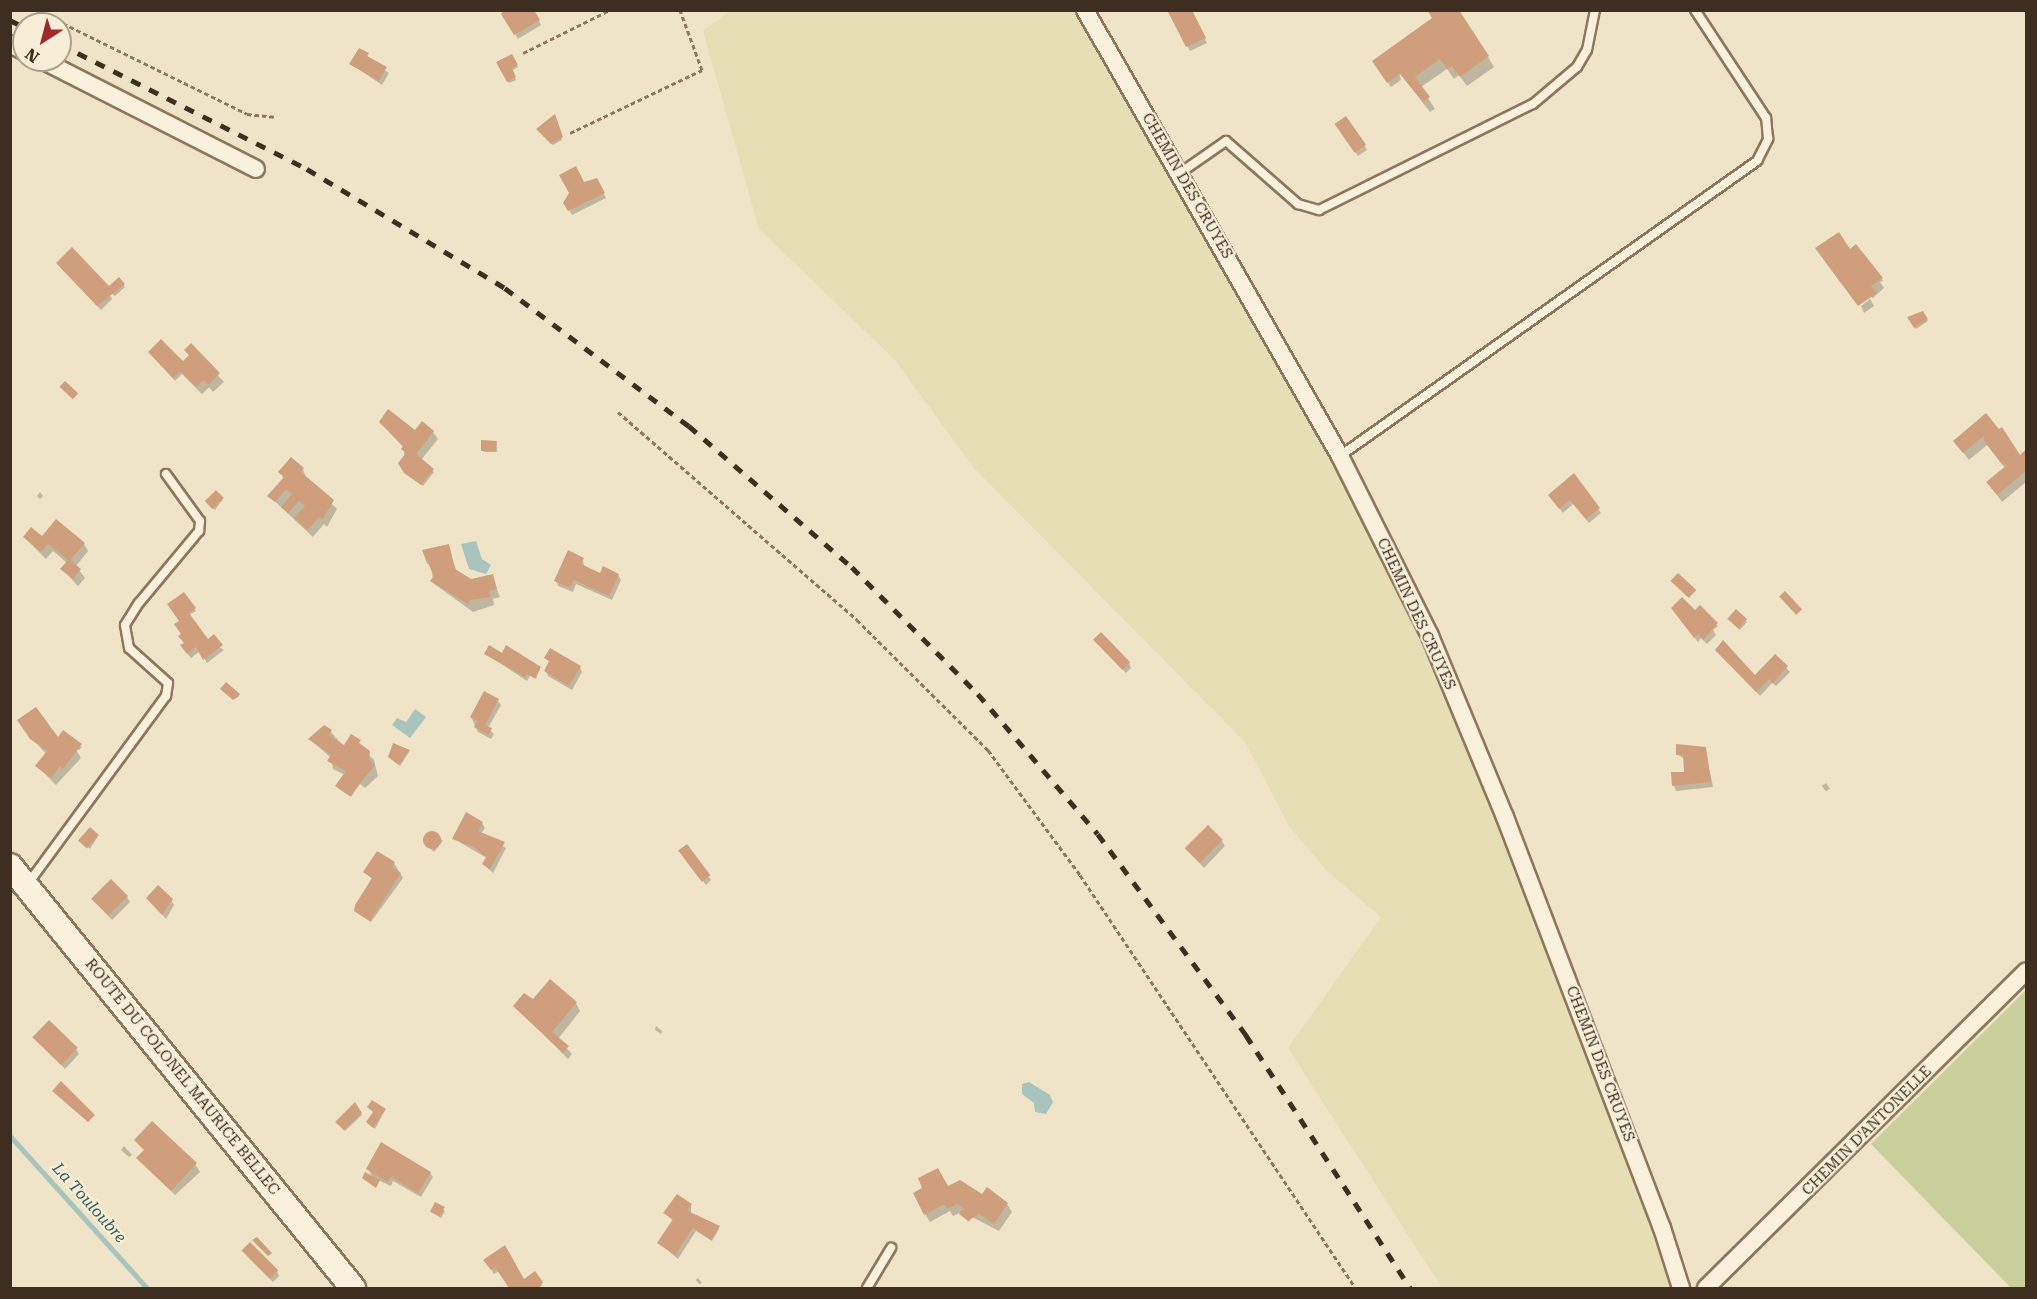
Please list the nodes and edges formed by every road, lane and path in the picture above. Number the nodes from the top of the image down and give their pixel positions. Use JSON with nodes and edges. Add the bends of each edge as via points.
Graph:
{"nodes":[{"id":1,"x":36,"y":10,"type":"edge"},
{"id":2,"x":610,"y":10,"type":"edge"},
{"id":3,"x":680,"y":10,"type":"edge"},
{"id":4,"x":1085,"y":10,"type":"edge"},
{"id":5,"x":1595,"y":10,"type":"edge"},
{"id":6,"x":1695,"y":10,"type":"edge"},
{"id":7,"x":523,"y":53,"type":"dead end"},
{"id":8,"x":66,"y":72,"type":"edge"},
{"id":9,"x":274,"y":117,"type":"dead end"},
{"id":10,"x":570,"y":133,"type":"dead end"},
{"id":11,"x":256,"y":169,"type":"dead end"},
{"id":12,"x":1180,"y":173,"type":"junction"},
{"id":13,"x":618,"y":412,"type":"dead end"},
{"id":14,"x":1340,"y":456,"type":"junction"},
{"id":15,"x":166,"y":474,"type":"dead end"},
{"id":16,"x":10,"y":866,"type":"edge"},
{"id":17,"x":27,"y":885,"type":"junction"},
{"id":18,"x":2026,"y":971,"type":"edge"},
{"id":19,"x":891,"y":1248,"type":"dead end"},
{"id":20,"x":353,"y":1288,"type":"edge"},
{"id":21,"x":867,"y":1288,"type":"edge"},
{"id":22,"x":1355,"y":1288,"type":"edge"},
{"id":23,"x":1681,"y":1288,"type":"edge"},
{"id":24,"x":1706,"y":1288,"type":"edge"}],
"edges":[{"from":1,"to":9,"type":"path","via":[[247,114]]},
{"from":2,"to":7,"type":"path"},
{"from":3,"to":10,"type":"path","via":[[702,70]]},
{"from":4,"to":12,"type":"street","name":"CHEMIN DES CRUYES"},
{"from":5,"to":12,"type":"lane","via":[[1587,50],[1577,67],[1533,104],[1319,210],[1298,204],[1226,141]]},
{"from":6,"to":14,"type":"lane","via":[[1766,118],[1768,139],[1757,161]]},
{"from":8,"to":11,"type":"street"},
{"from":12,"to":14,"type":"street","name":"CHEMIN DES CRUYES"},
{"from":13,"to":22,"type":"path","via":[[857,620],[988,750],[1080,875]]},
{"from":14,"to":23,"type":"street","name":"CHEMIN DES CRUYES","via":[[1430,636],[1497,797],[1662,1228]]},
{"from":15,"to":17,"type":"lane","via":[[200,521],[199,531],[125,625],[129,648],[168,683],[166,696]]},
{"from":16,"to":17,"type":"main road","name":"ROUTE DU COLONEL MAURICE BELLEC"},
{"from":17,"to":20,"type":"main road","name":"ROUTE DU COLONEL MAURICE BELLEC"},
{"from":18,"to":24,"type":"street","name":"CHEMIN D'ANTONELLE"},
{"from":19,"to":21,"type":"lane"}]}
